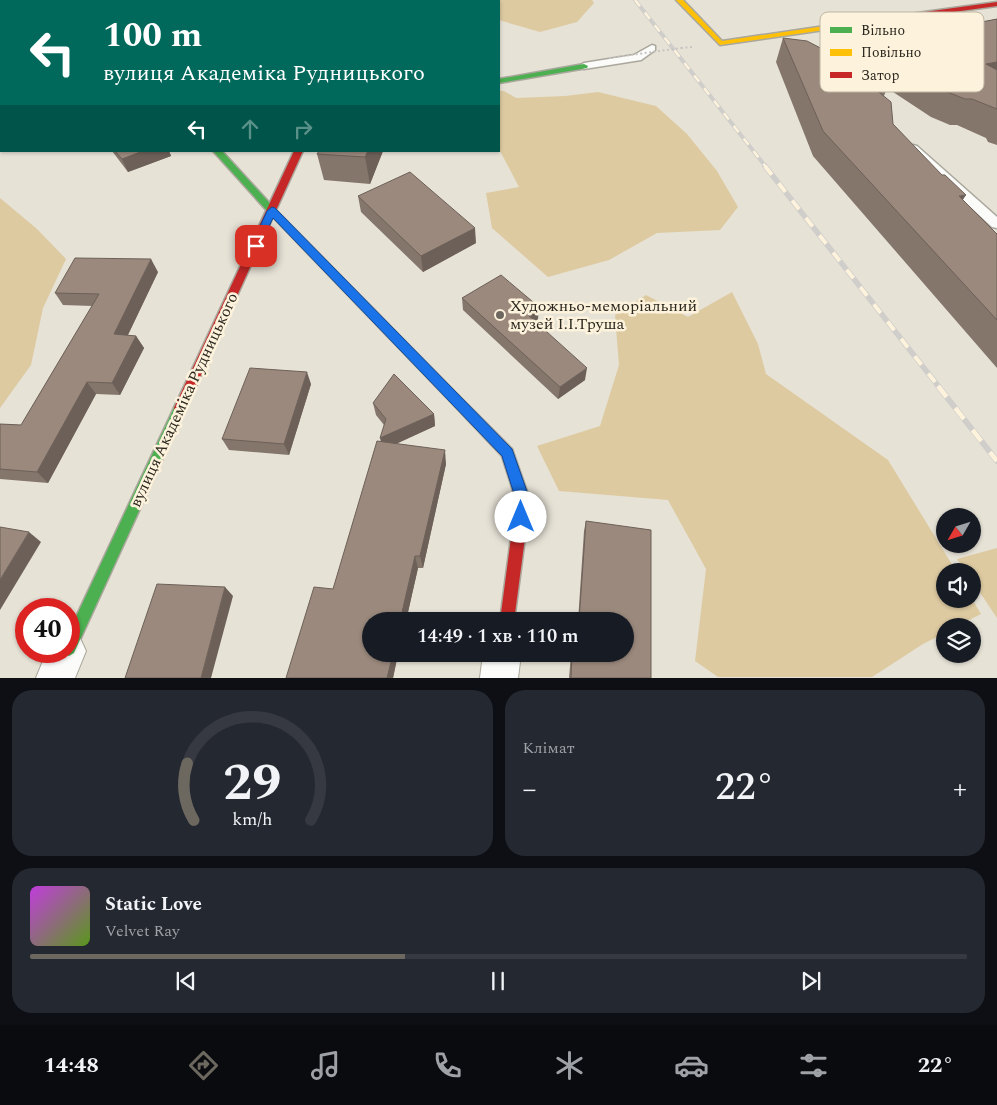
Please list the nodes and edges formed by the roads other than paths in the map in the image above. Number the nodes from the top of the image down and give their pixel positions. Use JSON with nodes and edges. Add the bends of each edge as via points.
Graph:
{"nodes":[{"id":1,"x":681,"y":0,"type":"edge"},
{"id":2,"x":997,"y":4,"type":"edge"},
{"id":3,"x":939,"y":12,"type":"edge"},
{"id":4,"x":820,"y":29,"type":"edge"},
{"id":5,"x":781,"y":34,"type":"junction"},
{"id":6,"x":795,"y":47,"type":"edge"},
{"id":7,"x":652,"y":48,"type":"dead end"},
{"id":8,"x":584,"y":66,"type":"joint"},
{"id":9,"x":500,"y":81,"type":"edge"},
{"id":10,"x":905,"y":141,"type":"edge"},
{"id":11,"x":219,"y":152,"type":"edge"},
{"id":12,"x":299,"y":152,"type":"edge"},
{"id":13,"x":272,"y":211,"type":"junction"},
{"id":14,"x":997,"y":224,"type":"edge"},
{"id":15,"x":508,"y":612,"type":"edge"},
{"id":16,"x":80,"y":624,"type":"edge"},
{"id":17,"x":501,"y":662,"type":"edge"},
{"id":18,"x":62,"y":663,"type":"edge"},
{"id":19,"x":55,"y":678,"type":"edge"},
{"id":20,"x":499,"y":678,"type":"edge"}],
"edges":[{"from":1,"to":5,"type":"street","via":[[720,43]]},
{"from":2,"to":3,"type":"street"},
{"from":4,"to":5,"type":"street"},
{"from":5,"to":6,"type":"lane"},
{"from":7,"to":8,"type":"lane","via":[[637,58]]},
{"from":8,"to":9,"type":"street"},
{"from":10,"to":14,"type":"lane"},
{"from":11,"to":13,"type":"street"},
{"from":12,"to":13,"type":"street","name":"вулиця Академіка Рудницького"},
{"from":13,"to":15,"type":"street","via":[[507,453],[523,500]]},
{"from":13,"to":16,"type":"street","name":"вулиця Академіка Рудницького"},
{"from":17,"to":20,"type":"street"},
{"from":18,"to":19,"type":"street","name":"вулиця Академіка Рудницького"}]}
